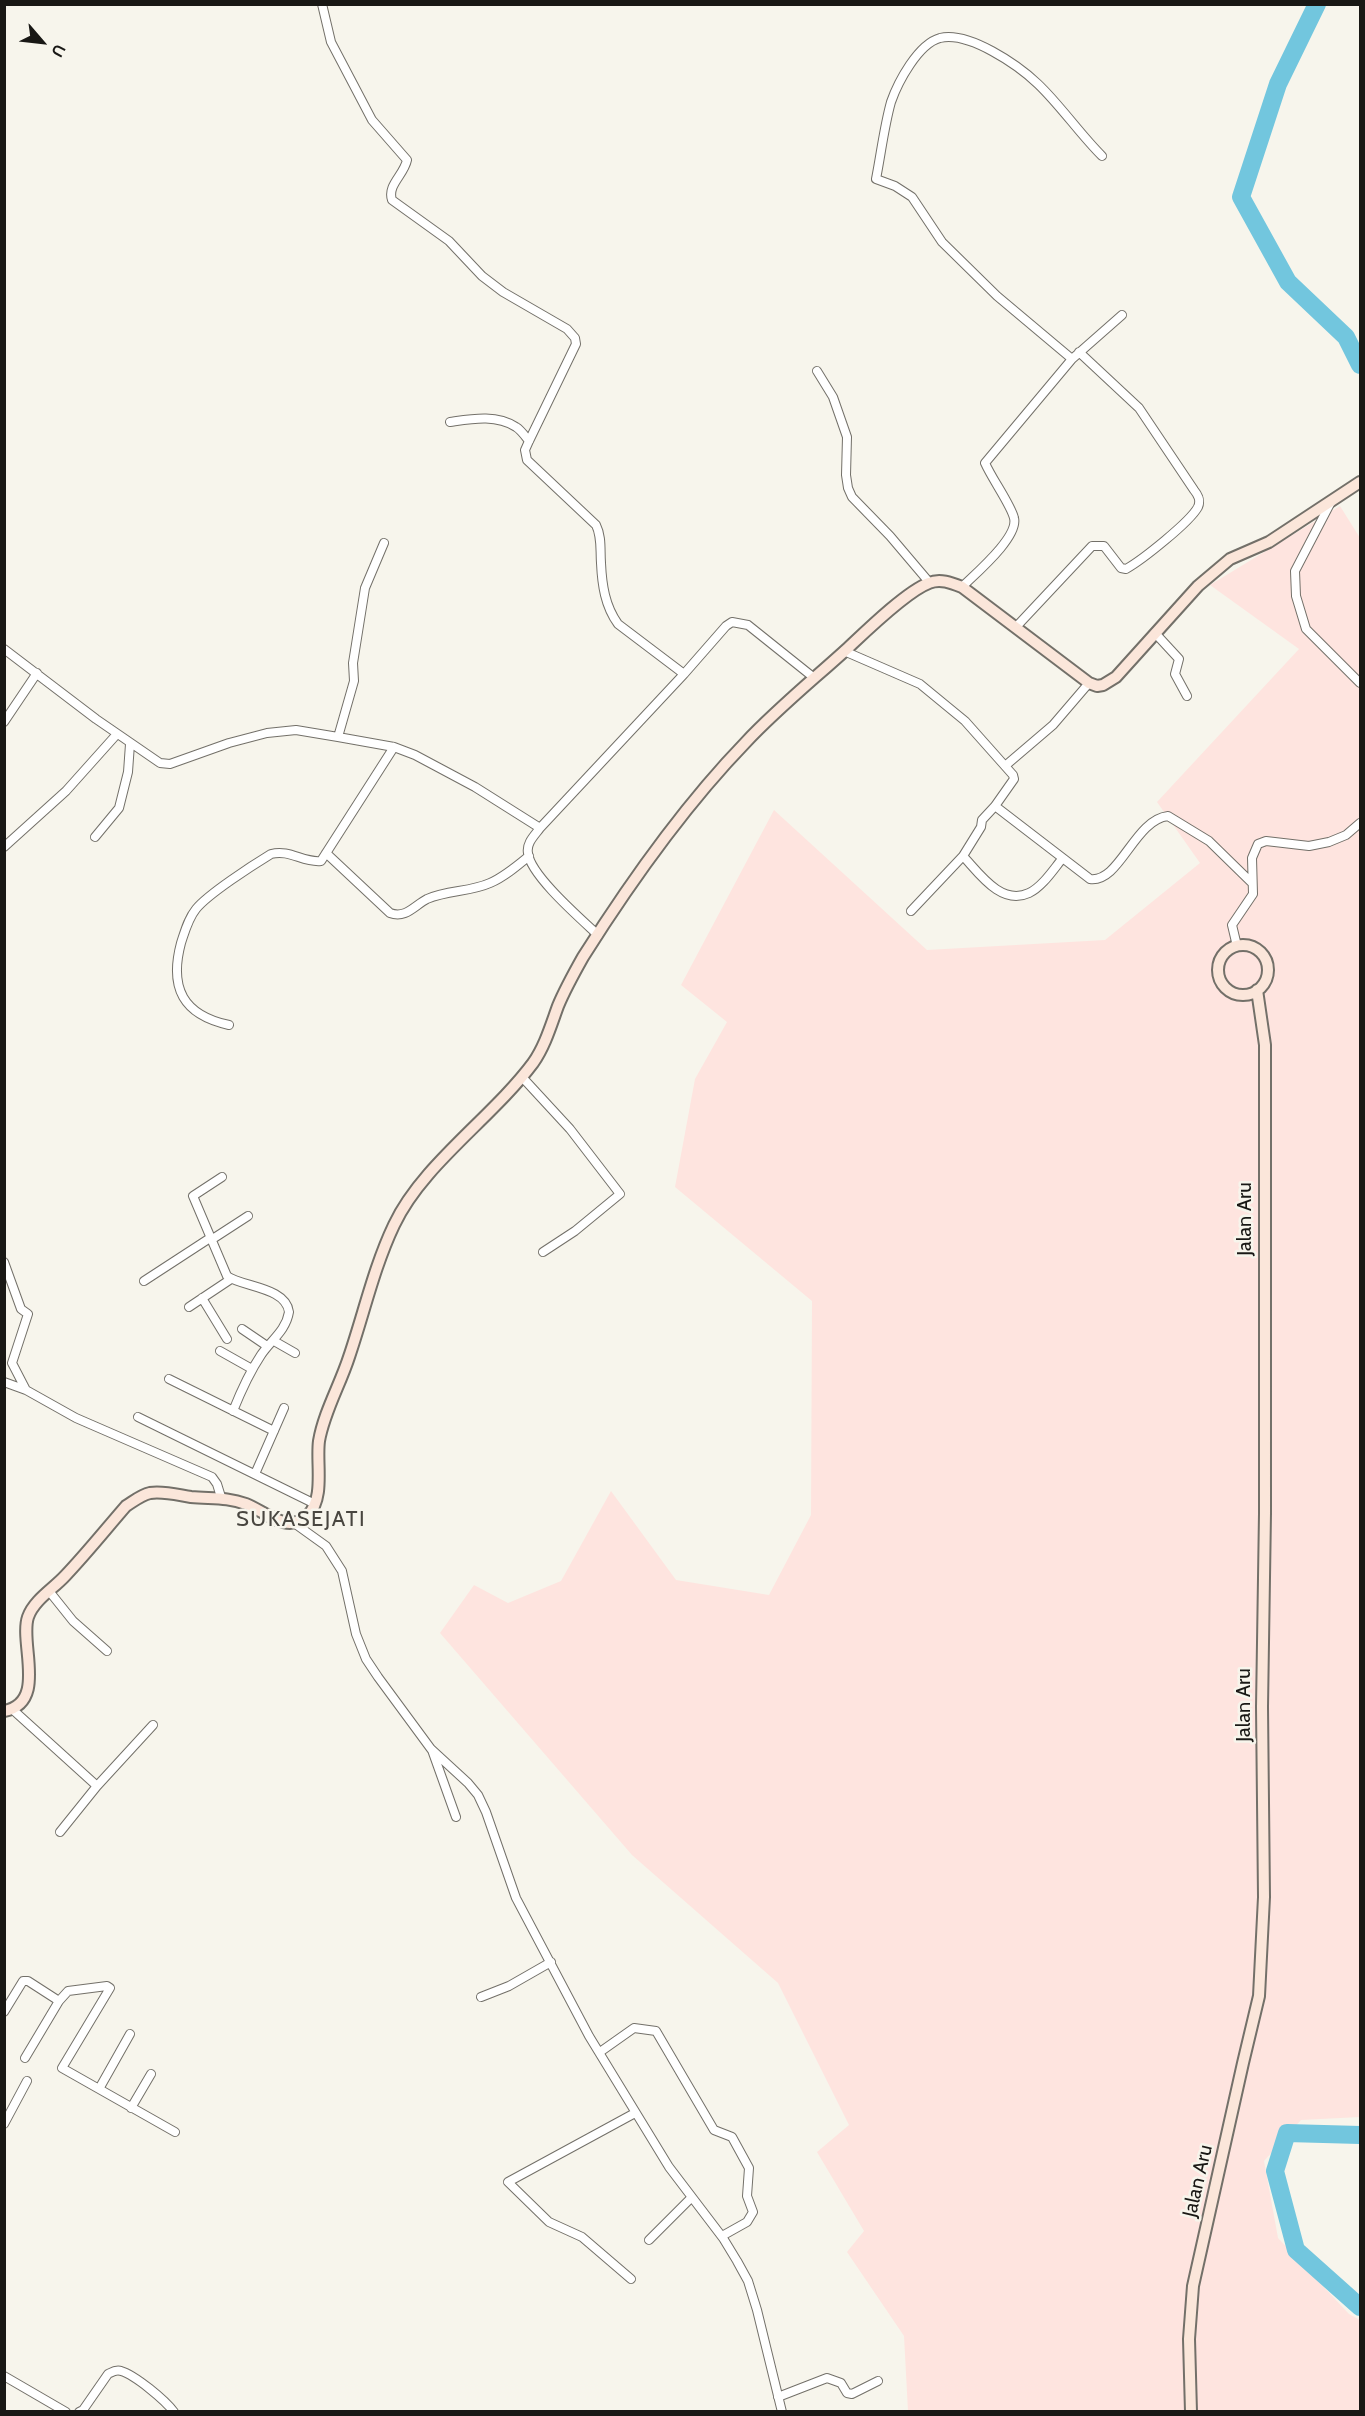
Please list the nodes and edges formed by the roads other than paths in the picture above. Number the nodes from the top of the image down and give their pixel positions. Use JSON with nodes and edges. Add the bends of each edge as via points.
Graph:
{"nodes":[{"id":1,"x":322,"y":4,"type":"edge"},
{"id":2,"x":1102,"y":156,"type":"dead end"},
{"id":3,"x":1122,"y":315,"type":"dead end"},
{"id":4,"x":1080,"y":352,"type":"junction"},
{"id":5,"x":1072,"y":359,"type":"junction"},
{"id":6,"x":818,"y":371,"type":"dead end"},
{"id":7,"x":450,"y":422,"type":"dead end"},
{"id":8,"x":529,"y":441,"type":"junction"},
{"id":9,"x":1360,"y":482,"type":"edge"},
{"id":10,"x":1331,"y":502,"type":"junction"},
{"id":11,"x":384,"y":543,"type":"dead end"},
{"id":12,"x":929,"y":582,"type":"junction"},
{"id":13,"x":962,"y":587,"type":"junction"},
{"id":14,"x":1016,"y":627,"type":"junction"},
{"id":15,"x":1155,"y":633,"type":"junction"},
{"id":16,"x":4,"y":649,"type":"edge"},
{"id":17,"x":844,"y":651,"type":"junction"},
{"id":18,"x":37,"y":673,"type":"junction"},
{"id":19,"x":684,"y":674,"type":"junction"},
{"id":20,"x":813,"y":677,"type":"junction"},
{"id":21,"x":1089,"y":682,"type":"junction"},
{"id":22,"x":1360,"y":683,"type":"edge"},
{"id":23,"x":1187,"y":696,"type":"dead end"},
{"id":24,"x":4,"y":722,"type":"edge"},
{"id":25,"x":117,"y":734,"type":"junction"},
{"id":26,"x":338,"y":737,"type":"junction"},
{"id":27,"x":130,"y":744,"type":"junction"},
{"id":28,"x":394,"y":747,"type":"junction"},
{"id":29,"x":1005,"y":766,"type":"junction"},
{"id":30,"x":994,"y":806,"type":"junction"},
{"id":31,"x":1360,"y":823,"type":"edge"},
{"id":32,"x":540,"y":828,"type":"junction"},
{"id":33,"x":95,"y":837,"type":"dead end"},
{"id":34,"x":4,"y":847,"type":"edge"},
{"id":35,"x":326,"y":853,"type":"junction"},
{"id":36,"x":529,"y":856,"type":"junction"},
{"id":37,"x":963,"y":856,"type":"junction"},
{"id":38,"x":1062,"y":859,"type":"junction"},
{"id":39,"x":1252,"y":883,"type":"junction"},
{"id":40,"x":911,"y":910,"type":"dead end"},
{"id":41,"x":598,"y":935,"type":"junction"},
{"id":42,"x":1237,"y":946,"type":"junction"},
{"id":43,"x":1257,"y":990,"type":"junction"},
{"id":44,"x":229,"y":1025,"type":"dead end"},
{"id":45,"x":522,"y":1077,"type":"junction"},
{"id":46,"x":222,"y":1178,"type":"dead end"},
{"id":47,"x":248,"y":1216,"type":"dead end"},
{"id":48,"x":211,"y":1239,"type":"junction"},
{"id":49,"x":543,"y":1252,"type":"dead end"},
{"id":50,"x":4,"y":1262,"type":"edge"},
{"id":51,"x":231,"y":1279,"type":"junction"},
{"id":52,"x":144,"y":1281,"type":"dead end"},
{"id":53,"x":202,"y":1298,"type":"junction"},
{"id":54,"x":189,"y":1306,"type":"dead end"},
{"id":55,"x":242,"y":1329,"type":"dead end"},
{"id":56,"x":227,"y":1339,"type":"dead end"},
{"id":57,"x":274,"y":1341,"type":"junction"},
{"id":58,"x":267,"y":1346,"type":"junction"},
{"id":59,"x":220,"y":1351,"type":"dead end"},
{"id":60,"x":295,"y":1353,"type":"dead end"},
{"id":61,"x":252,"y":1369,"type":"junction"},
{"id":62,"x":169,"y":1379,"type":"dead end"},
{"id":63,"x":4,"y":1382,"type":"edge"},
{"id":64,"x":26,"y":1390,"type":"junction"},
{"id":65,"x":284,"y":1408,"type":"dead end"},
{"id":66,"x":233,"y":1411,"type":"junction"},
{"id":67,"x":138,"y":1417,"type":"dead end"},
{"id":68,"x":274,"y":1431,"type":"junction"},
{"id":69,"x":255,"y":1474,"type":"junction"},
{"id":70,"x":221,"y":1497,"type":"junction"},
{"id":71,"x":315,"y":1504,"type":"junction"},
{"id":72,"x":294,"y":1523,"type":"junction"},
{"id":73,"x":49,"y":1592,"type":"junction"},
{"id":74,"x":107,"y":1651,"type":"dead end"},
{"id":75,"x":8,"y":1710,"type":"edge"},
{"id":76,"x":153,"y":1725,"type":"dead end"},
{"id":77,"x":431,"y":1749,"type":"junction"},
{"id":78,"x":97,"y":1786,"type":"junction"},
{"id":79,"x":456,"y":1817,"type":"dead end"},
{"id":80,"x":60,"y":1832,"type":"dead end"},
{"id":81,"x":551,"y":1962,"type":"junction"},
{"id":82,"x":481,"y":1997,"type":"dead end"},
{"id":83,"x":59,"y":2001,"type":"junction"},
{"id":84,"x":4,"y":2012,"type":"edge"},
{"id":85,"x":130,"y":2034,"type":"dead end"},
{"id":86,"x":600,"y":2052,"type":"junction"},
{"id":87,"x":25,"y":2058,"type":"dead end"},
{"id":88,"x":151,"y":2074,"type":"dead end"},
{"id":89,"x":27,"y":2080,"type":"dead end"},
{"id":90,"x":99,"y":2089,"type":"junction"},
{"id":91,"x":131,"y":2108,"type":"junction"},
{"id":92,"x":635,"y":2113,"type":"junction"},
{"id":93,"x":4,"y":2124,"type":"edge"},
{"id":94,"x":175,"y":2132,"type":"dead end"},
{"id":95,"x":691,"y":2198,"type":"junction"},
{"id":96,"x":722,"y":2236,"type":"junction"},
{"id":97,"x":649,"y":2240,"type":"dead end"},
{"id":98,"x":631,"y":2279,"type":"dead end"},
{"id":99,"x":4,"y":2376,"type":"edge"},
{"id":100,"x":878,"y":2381,"type":"dead end"},
{"id":101,"x":778,"y":2397,"type":"junction"},
{"id":102,"x":66,"y":2412,"type":"edge"},
{"id":103,"x":80,"y":2412,"type":"edge"},
{"id":104,"x":174,"y":2412,"type":"edge"},
{"id":105,"x":782,"y":2412,"type":"edge"},
{"id":106,"x":1191,"y":2412,"type":"edge"}],
"edges":[{"from":1,"to":8,"type":"street","via":[[331,42],[372,120],[407,160],[392,189],[392,200],[448,241],[503,292],[567,329],[575,338],[576,344]]},
{"from":2,"to":5,"type":"street","via":[[1055,101],[1014,65],[971,42],[938,38],[913,61],[900,80],[891,104],[876,179],[912,197],[942,242],[997,296]]},
{"from":3,"to":4,"type":"street"},
{"from":4,"to":5,"type":"street"},
{"from":4,"to":14,"type":"street","via":[[1139,408],[1190,482],[1199,505],[1182,525],[1126,569],[1104,546],[1092,546]]},
{"from":5,"to":13,"type":"street","via":[[985,463],[1014,518],[1013,529],[1008,540]]},
{"from":6,"to":12,"type":"street","via":[[833,397],[847,437],[846,475],[852,497]]},
{"from":7,"to":8,"type":"street","via":[[482,418],[501,421],[516,427]]},
{"from":8,"to":19,"type":"street","via":[[525,450],[527,460],[598,529],[604,594],[611,614],[629,634]]},
{"from":9,"to":10,"type":"street"},
{"from":10,"to":15,"type":"street","via":[[1269,542],[1230,559],[1198,586]]},
{"from":10,"to":22,"type":"street","via":[[1295,571],[1296,596],[1306,629]]},
{"from":11,"to":26,"type":"street","via":[[365,588],[353,663],[354,681]]},
{"from":12,"to":13,"type":"street"},
{"from":12,"to":17,"type":"street"},
{"from":13,"to":14,"type":"street"},
{"from":14,"to":21,"type":"street"},
{"from":15,"to":21,"type":"street","via":[[1116,677],[1103,685]]},
{"from":15,"to":23,"type":"street","via":[[1179,659],[1175,674]]},
{"from":16,"to":18,"type":"street"},
{"from":17,"to":20,"type":"street"},
{"from":17,"to":29,"type":"street","via":[[920,684],[965,721]]},
{"from":18,"to":24,"type":"street"},
{"from":18,"to":25,"type":"street"},
{"from":19,"to":20,"type":"street","via":[[732,622],[747,625]]},
{"from":19,"to":32,"type":"street"},
{"from":20,"to":41,"type":"street","via":[[702,789]]},
{"from":21,"to":29,"type":"street","via":[[1053,725]]},
{"from":25,"to":27,"type":"street"},
{"from":25,"to":34,"type":"street","via":[[66,792]]},
{"from":26,"to":27,"type":"street","via":[[296,730],[267,733],[165,764]]},
{"from":26,"to":28,"type":"street"},
{"from":27,"to":33,"type":"street","via":[[119,808]]},
{"from":28,"to":32,"type":"street","via":[[442,768]]},
{"from":28,"to":35,"type":"street"},
{"from":29,"to":30,"type":"street","via":[[1014,777]]},
{"from":30,"to":37,"type":"street"},
{"from":30,"to":38,"type":"street"},
{"from":31,"to":39,"type":"street","via":[[1346,836],[1329,842],[1309,846],[1266,841],[1258,844],[1251,858]]},
{"from":32,"to":36,"type":"street","via":[[528,846]]},
{"from":35,"to":36,"type":"street","via":[[396,915],[438,895],[491,883]]},
{"from":35,"to":44,"type":"street","via":[[317,862],[284,851],[271,854],[204,900],[190,917],[178,954],[180,993],[204,1018]]},
{"from":36,"to":41,"type":"street","via":[[558,896]]},
{"from":37,"to":38,"type":"street","via":[[993,887],[1019,896],[1040,885]]},
{"from":37,"to":40,"type":"street"},
{"from":38,"to":39,"type":"street","via":[[1090,879],[1101,878],[1146,827],[1168,816],[1209,841]]},
{"from":39,"to":42,"type":"street","via":[[1253,894],[1232,925]]},
{"from":41,"to":45,"type":"street","via":[[567,986],[536,1059]]},
{"from":42,"to":43,"type":"street","via":[[1252,947],[1264,956],[1266,978]]},
{"from":42,"to":43,"type":"street","via":[[1223,955],[1218,970],[1220,979],[1231,992],[1248,994]]},
{"from":43,"to":106,"type":"street","name":"Jalan Aru","via":[[1265,1045],[1262,1968],[1253,2027],[1193,2286]]},
{"from":45,"to":49,"type":"street","via":[[570,1129],[620,1194]]},
{"from":45,"to":71,"type":"street","via":[[417,1187],[394,1224],[324,1420]]},
{"from":46,"to":48,"type":"street","via":[[193,1197]]},
{"from":47,"to":48,"type":"street"},
{"from":48,"to":51,"type":"street"},
{"from":48,"to":52,"type":"street"},
{"from":50,"to":64,"type":"street","via":[[21,1309],[28,1314],[12,1363]]},
{"from":51,"to":53,"type":"street"},
{"from":51,"to":57,"type":"street","via":[[256,1285],[286,1303],[288,1317]]},
{"from":53,"to":54,"type":"street"},
{"from":53,"to":56,"type":"street"},
{"from":55,"to":58,"type":"street"},
{"from":57,"to":58,"type":"street"},
{"from":57,"to":60,"type":"street"},
{"from":58,"to":61,"type":"street"},
{"from":59,"to":61,"type":"street"},
{"from":61,"to":66,"type":"street"},
{"from":62,"to":66,"type":"street"},
{"from":63,"to":64,"type":"street"},
{"from":64,"to":70,"type":"street","via":[[76,1418],[212,1476]]},
{"from":65,"to":68,"type":"street"},
{"from":66,"to":68,"type":"street"},
{"from":67,"to":69,"type":"street"},
{"from":68,"to":69,"type":"street"},
{"from":69,"to":71,"type":"street"},
{"from":70,"to":72,"type":"street","via":[[245,1503],[285,1523]]},
{"from":70,"to":73,"type":"street","via":[[159,1493],[138,1498],[126,1506]]},
{"from":71,"to":72,"type":"street","via":[[308,1516]]},
{"from":72,"to":77,"type":"street","via":[[319,1540],[335,1558],[342,1570],[356,1634],[366,1659]]},
{"from":73,"to":74,"type":"street","via":[[73,1621]]},
{"from":73,"to":75,"type":"street","via":[[27,1619],[28,1685],[20,1702]]},
{"from":75,"to":78,"type":"street"},
{"from":76,"to":78,"type":"street"},
{"from":77,"to":79,"type":"street"},
{"from":77,"to":81,"type":"street","via":[[478,1795],[516,1898]]},
{"from":78,"to":80,"type":"street"},
{"from":81,"to":82,"type":"street"},
{"from":81,"to":86,"type":"street"},
{"from":83,"to":84,"type":"street","via":[[23,1981]]},
{"from":83,"to":87,"type":"street"},
{"from":83,"to":90,"type":"street","via":[[68,1991],[110,1988],[62,2068]]},
{"from":85,"to":90,"type":"street"},
{"from":86,"to":92,"type":"street"},
{"from":86,"to":96,"type":"street","via":[[634,2028],[656,2031],[714,2130],[732,2137],[749,2168],[746,2187],[753,2212],[747,2222]]},
{"from":88,"to":91,"type":"street"},
{"from":89,"to":93,"type":"street"},
{"from":90,"to":91,"type":"street"},
{"from":91,"to":94,"type":"street"},
{"from":92,"to":95,"type":"street"},
{"from":92,"to":98,"type":"street","via":[[508,2182],[549,2222],[582,2237]]},
{"from":95,"to":96,"type":"street"},
{"from":95,"to":97,"type":"street"},
{"from":96,"to":101,"type":"street","via":[[748,2281]]},
{"from":99,"to":102,"type":"street"},
{"from":100,"to":101,"type":"street","via":[[852,2394],[841,2383],[827,2378]]},
{"from":101,"to":105,"type":"street"},
{"from":103,"to":104,"type":"street","via":[[114,2371],[138,2381]]}]}
